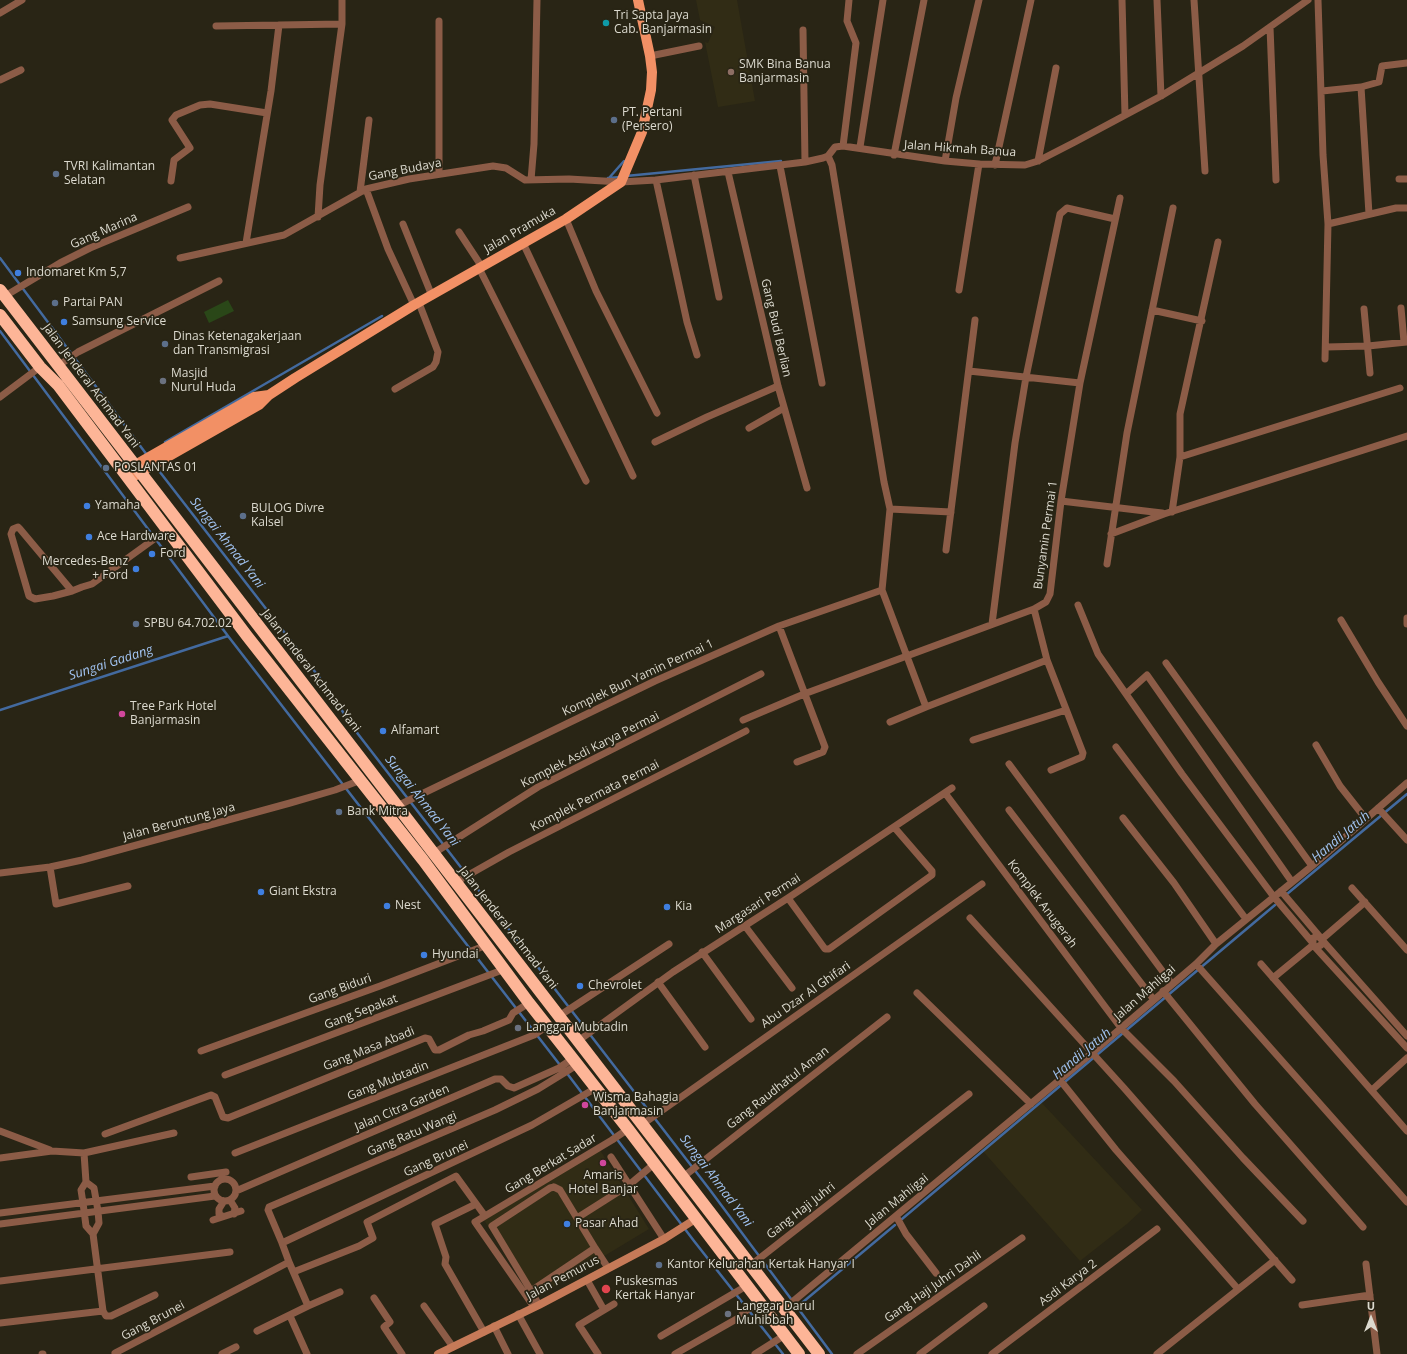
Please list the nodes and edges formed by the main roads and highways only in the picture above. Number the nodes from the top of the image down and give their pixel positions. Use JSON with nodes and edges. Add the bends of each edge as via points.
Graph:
{"nodes":[{"id":1,"x":638,"y":0,"type":"edge"},
{"id":2,"x":2,"y":293,"type":"edge"},
{"id":3,"x":0,"y":315,"type":"edge"},
{"id":4,"x":141,"y":467,"type":"junction"},
{"id":5,"x":126,"y":476,"type":"junction"},
{"id":6,"x":482,"y":917,"type":"junction"},
{"id":7,"x":472,"y":924,"type":"junction"},
{"id":8,"x":799,"y":1354,"type":"edge"},
{"id":9,"x":819,"y":1354,"type":"edge"}],
"edges":[{"from":1,"to":4,"type":"main road","name":"Jalan Pramuka","via":[[650,56],[651,78],[648,108],[637,147],[621,182],[566,219],[417,304],[269,395],[259,405]]},
{"from":2,"to":4,"type":"highway","name":"Jalan Jenderal Achmad Yani"},
{"from":3,"to":5,"type":"highway","via":[[37,369],[58,386]]},
{"from":4,"to":5,"type":"main road","name":"Jalan Pramuka"},
{"from":4,"to":6,"type":"highway","name":"Jalan Jenderal Achmad Yani","via":[[405,802],[434,854]]},
{"from":5,"to":7,"type":"highway","via":[[163,533],[361,780]]},
{"from":6,"to":7,"type":"highway"},
{"from":6,"to":9,"type":"highway","name":"Jalan Jenderal Achmad Yani","via":[[559,1016],[583,1037],[647,1121],[691,1171],[788,1306]]},
{"from":7,"to":8,"type":"highway","via":[[487,945],[495,973],[521,1008],[567,1067],[624,1132],[650,1168],[696,1218],[739,1290],[778,1340]]}]}
